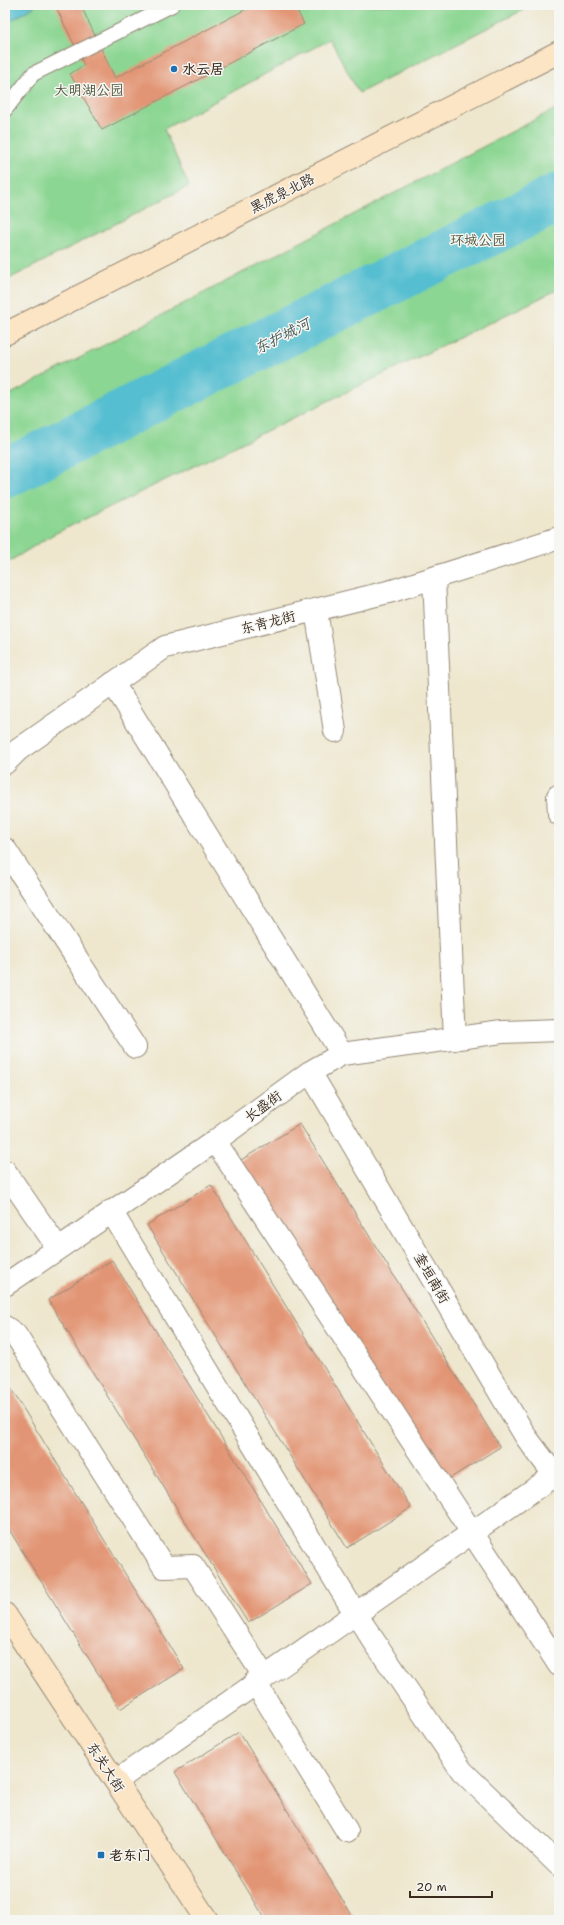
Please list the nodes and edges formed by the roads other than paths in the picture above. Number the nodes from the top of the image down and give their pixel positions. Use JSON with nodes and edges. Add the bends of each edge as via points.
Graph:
{"nodes":[{"id":1,"x":172,"y":5,"type":"edge"},
{"id":2,"x":559,"y":52,"type":"edge"},
{"id":3,"x":5,"y":110,"type":"edge"},
{"id":4,"x":5,"y":334,"type":"edge"},
{"id":5,"x":559,"y":538,"type":"edge"},
{"id":6,"x":434,"y":578,"type":"junction"},
{"id":7,"x":316,"y":610,"type":"junction"},
{"id":8,"x":113,"y":683,"type":"junction"},
{"id":9,"x":335,"y":730,"type":"dead end"},
{"id":10,"x":5,"y":763,"type":"edge"},
{"id":11,"x":5,"y":849,"type":"edge"},
{"id":12,"x":559,"y":1030,"type":"edge"},
{"id":13,"x":455,"y":1039,"type":"junction"},
{"id":14,"x":135,"y":1047,"type":"dead end"},
{"id":15,"x":342,"y":1054,"type":"junction"},
{"id":16,"x":310,"y":1072,"type":"junction"},
{"id":17,"x":215,"y":1141,"type":"junction"},
{"id":18,"x":5,"y":1171,"type":"edge"},
{"id":19,"x":111,"y":1211,"type":"junction"},
{"id":20,"x":58,"y":1248,"type":"junction"},
{"id":21,"x":5,"y":1285,"type":"edge"},
{"id":22,"x":5,"y":1327,"type":"edge"},
{"id":23,"x":557,"y":1476,"type":"edge"},
{"id":24,"x":472,"y":1533,"type":"junction"},
{"id":25,"x":355,"y":1613,"type":"junction"},
{"id":26,"x":5,"y":1614,"type":"edge"},
{"id":27,"x":559,"y":1665,"type":"edge"},
{"id":28,"x":260,"y":1679,"type":"junction"},
{"id":29,"x":116,"y":1781,"type":"junction"},
{"id":30,"x":347,"y":1830,"type":"dead end"},
{"id":31,"x":559,"y":1865,"type":"edge"},
{"id":32,"x":207,"y":1920,"type":"edge"}],
"edges":[{"from":1,"to":3,"type":"lane","via":[[33,74]]},
{"from":2,"to":4,"type":"main road","name":"黑虎泉北路"},
{"from":5,"to":6,"type":"street","name":"东青龙街"},
{"from":6,"to":7,"type":"street","name":"东青龙街"},
{"from":6,"to":13,"type":"street"},
{"from":7,"to":8,"type":"street","name":"东青龙街","via":[[166,647]]},
{"from":7,"to":9,"type":"street"},
{"from":8,"to":10,"type":"street","name":"东青龙街","via":[[18,750]]},
{"from":8,"to":15,"type":"street"},
{"from":11,"to":14,"type":"street"},
{"from":12,"to":13,"type":"street","name":"长盛街","via":[[502,1032]]},
{"from":13,"to":15,"type":"street","name":"长盛街"},
{"from":15,"to":16,"type":"street","name":"长盛街"},
{"from":16,"to":17,"type":"street","name":"长盛街"},
{"from":16,"to":23,"type":"street","name":"奎垣南街","via":[[526,1437]]},
{"from":17,"to":19,"type":"street","name":"长盛街"},
{"from":17,"to":24,"type":"street"},
{"from":18,"to":20,"type":"street"},
{"from":19,"to":20,"type":"street","name":"长盛街"},
{"from":19,"to":25,"type":"street"},
{"from":20,"to":21,"type":"street","name":"长盛街"},
{"from":22,"to":28,"type":"street","via":[[15,1334],[164,1567],[193,1566]]},
{"from":23,"to":24,"type":"street"},
{"from":24,"to":25,"type":"street"},
{"from":24,"to":27,"type":"street"},
{"from":25,"to":28,"type":"street"},
{"from":25,"to":31,"type":"street","via":[[462,1770]]},
{"from":26,"to":29,"type":"main road","name":"东关大街"},
{"from":28,"to":29,"type":"street"},
{"from":28,"to":30,"type":"street"},
{"from":29,"to":32,"type":"main road","name":"东关大街"}]}
